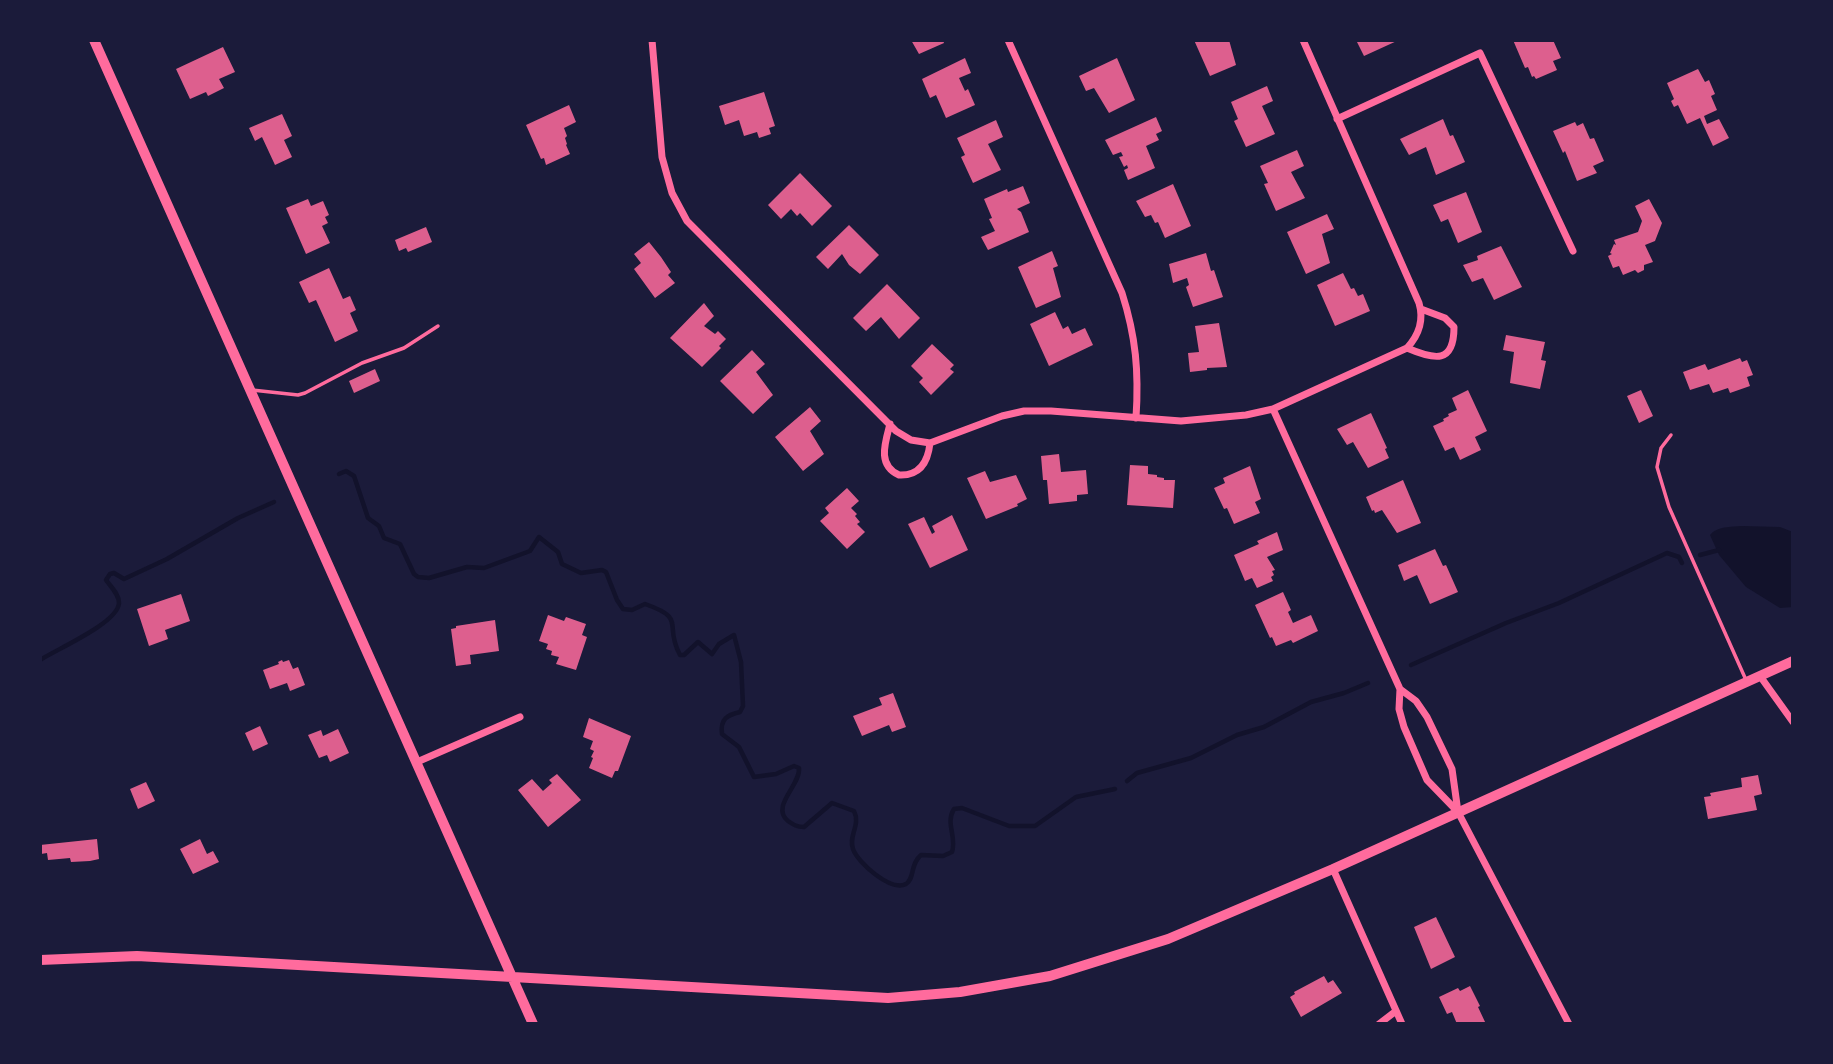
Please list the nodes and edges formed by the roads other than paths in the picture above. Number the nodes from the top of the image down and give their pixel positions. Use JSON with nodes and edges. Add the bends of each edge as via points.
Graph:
{"nodes":[{"id":1,"x":94,"y":40,"type":"edge"},
{"id":2,"x":652,"y":40,"type":"edge"},
{"id":3,"x":1008,"y":40,"type":"edge"},
{"id":4,"x":1303,"y":40,"type":"edge"},
{"id":5,"x":1337,"y":119,"type":"junction"},
{"id":6,"x":1573,"y":251,"type":"dead end"},
{"id":7,"x":1421,"y":309,"type":"junction"},
{"id":8,"x":438,"y":326,"type":"dead end"},
{"id":9,"x":1407,"y":348,"type":"junction"},
{"id":10,"x":250,"y":390,"type":"junction"},
{"id":11,"x":1273,"y":409,"type":"junction"},
{"id":12,"x":1136,"y":418,"type":"junction"},
{"id":13,"x":890,"y":424,"type":"junction"},
{"id":14,"x":1671,"y":435,"type":"dead end"},
{"id":15,"x":930,"y":443,"type":"junction"},
{"id":16,"x":1793,"y":661,"type":"edge"},
{"id":17,"x":1760,"y":676,"type":"junction"},
{"id":18,"x":1746,"y":682,"type":"junction"},
{"id":19,"x":1400,"y":689,"type":"junction"},
{"id":20,"x":520,"y":717,"type":"dead end"},
{"id":21,"x":1793,"y":722,"type":"edge"},
{"id":22,"x":417,"y":762,"type":"junction"},
{"id":23,"x":1458,"y":812,"type":"junction"},
{"id":24,"x":1333,"y":869,"type":"junction"},
{"id":25,"x":40,"y":960,"type":"edge"},
{"id":26,"x":513,"y":978,"type":"junction"},
{"id":27,"x":1396,"y":1011,"type":"junction"},
{"id":28,"x":533,"y":1024,"type":"edge"},
{"id":29,"x":1378,"y":1024,"type":"edge"},
{"id":30,"x":1402,"y":1024,"type":"edge"},
{"id":31,"x":1569,"y":1024,"type":"edge"}],
"edges":[{"from":1,"to":10,"type":"main road"},
{"from":2,"to":13,"type":"street","via":[[662,157],[672,193],[687,221]]},
{"from":3,"to":12,"type":"street","via":[[1122,293],[1137,357]]},
{"from":4,"to":5,"type":"street"},
{"from":5,"to":6,"type":"street","via":[[1480,52]]},
{"from":5,"to":7,"type":"street"},
{"from":7,"to":9,"type":"street","via":[[1419,330]]},
{"from":7,"to":9,"type":"street","via":[[1445,318],[1454,327],[1454,344],[1436,357]]},
{"from":8,"to":10,"type":"lane","via":[[404,348],[362,363],[305,393]]},
{"from":9,"to":11,"type":"street"},
{"from":10,"to":22,"type":"main road"},
{"from":11,"to":12,"type":"street","via":[[1200,421]]},
{"from":11,"to":19,"type":"street"},
{"from":12,"to":15,"type":"street","via":[[1024,411]]},
{"from":13,"to":15,"type":"street","via":[[902,436]]},
{"from":13,"to":15,"type":"street","via":[[884,454],[893,473],[906,476],[920,469],[928,459]]},
{"from":14,"to":18,"type":"lane","via":[[1661,448],[1657,467],[1669,507]]},
{"from":16,"to":17,"type":"main road"},
{"from":17,"to":18,"type":"main road"},
{"from":17,"to":21,"type":"street"},
{"from":18,"to":23,"type":"main road"},
{"from":19,"to":23,"type":"street","via":[[1427,717],[1452,769]]},
{"from":19,"to":23,"type":"street","via":[[1404,727],[1427,780]]},
{"from":20,"to":22,"type":"street"},
{"from":22,"to":26,"type":"main road"},
{"from":23,"to":24,"type":"main road"},
{"from":23,"to":31,"type":"street"},
{"from":24,"to":26,"type":"main road","via":[[1125,954],[1050,976],[960,992],[888,998]]},
{"from":24,"to":27,"type":"street"},
{"from":25,"to":26,"type":"main road","via":[[137,956]]},
{"from":26,"to":28,"type":"main road"},
{"from":27,"to":29,"type":"street"},
{"from":27,"to":30,"type":"street"}]}
